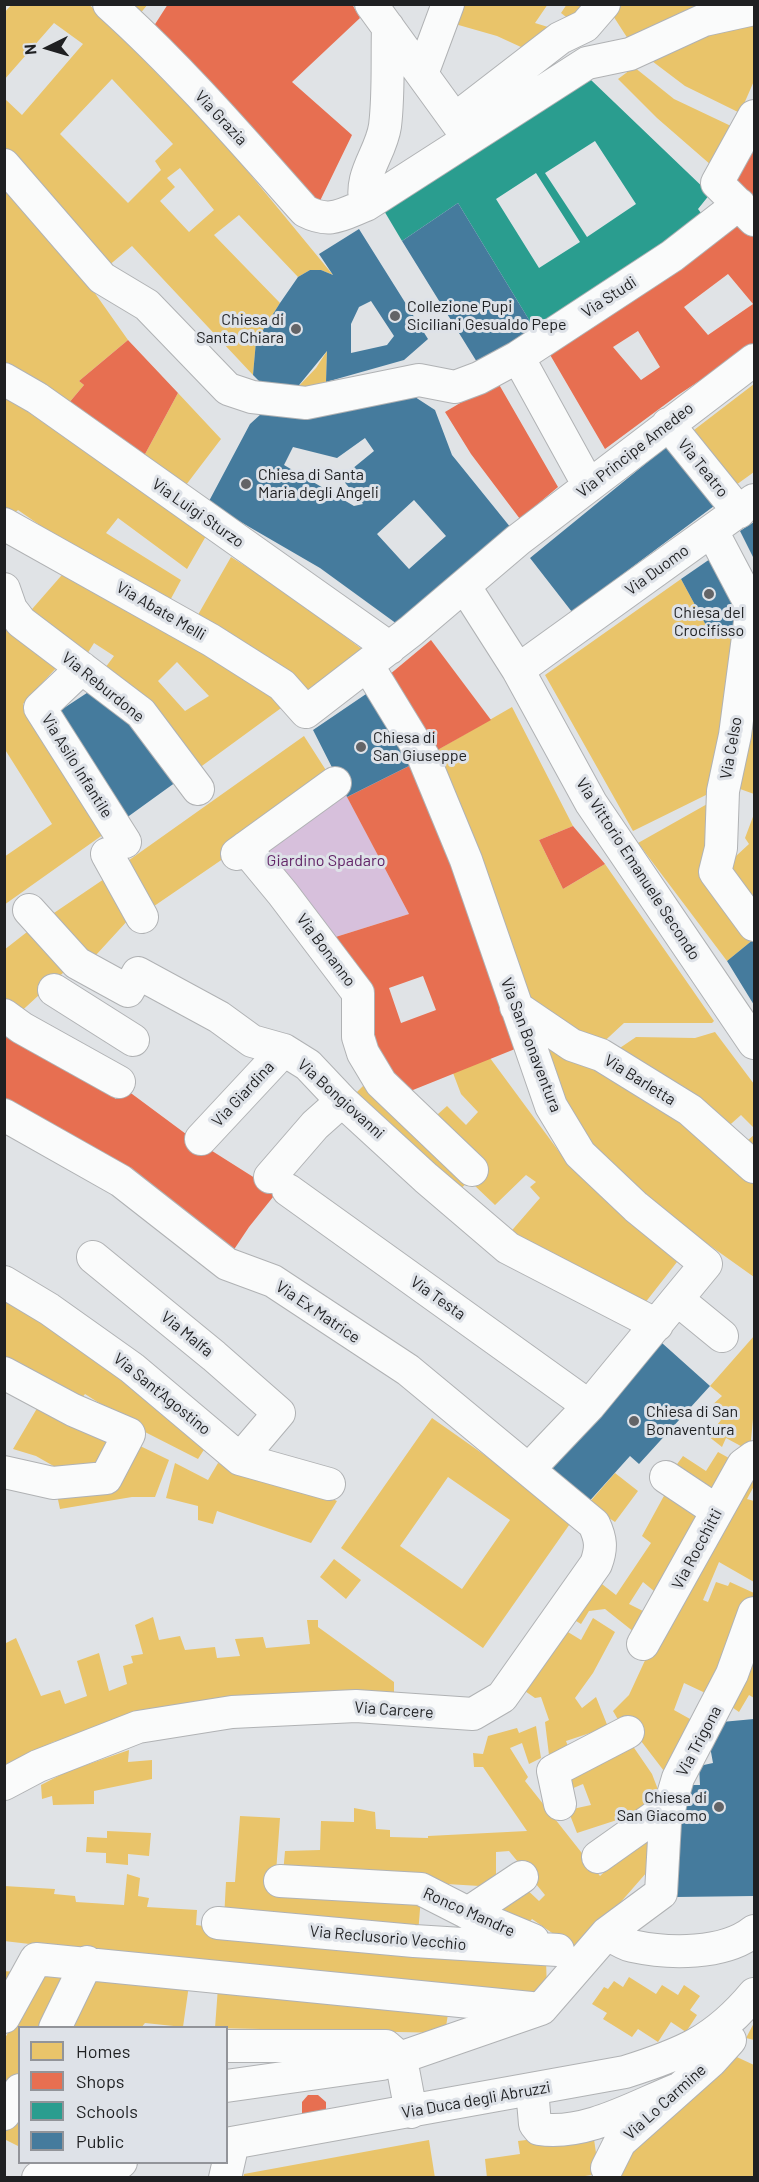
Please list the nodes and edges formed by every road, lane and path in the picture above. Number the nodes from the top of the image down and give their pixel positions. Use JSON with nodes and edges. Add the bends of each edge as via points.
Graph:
{"nodes":[{"id":1,"x":109,"y":4,"type":"edge"},
{"id":2,"x":600,"y":9,"type":"edge"},
{"id":3,"x":754,"y":9,"type":"edge"},
{"id":4,"x":445,"y":11,"type":"edge"},
{"id":5,"x":380,"y":16,"type":"edge"},
{"id":6,"x":422,"y":74,"type":"junction"},
{"id":7,"x":754,"y":116,"type":"edge"},
{"id":8,"x":462,"y":129,"type":"junction"},
{"id":9,"x":5,"y":166,"type":"edge"},
{"id":10,"x":737,"y":202,"type":"edge"},
{"id":11,"x":352,"y":211,"type":"junction"},
{"id":12,"x":518,"y":357,"type":"junction"},
{"id":13,"x":754,"y":360,"type":"edge"},
{"id":14,"x":4,"y":379,"type":"edge"},
{"id":15,"x":668,"y":424,"type":"junction"},
{"id":16,"x":589,"y":486,"type":"junction"},
{"id":17,"x":747,"y":506,"type":"edge"},
{"id":18,"x":4,"y":524,"type":"edge"},
{"id":19,"x":712,"y":531,"type":"junction"},
{"id":20,"x":465,"y":587,"type":"junction"},
{"id":21,"x":4,"y":589,"type":"edge"},
{"id":22,"x":753,"y":607,"type":"edge"},
{"id":23,"x":390,"y":649,"type":"junction"},
{"id":24,"x":82,"y":668,"type":"junction"},
{"id":25,"x":524,"y":680,"type":"junction"},
{"id":26,"x":306,"y":712,"type":"joint"},
{"id":27,"x":335,"y":783,"type":"dead end"},
{"id":28,"x":198,"y":789,"type":"dead end"},
{"id":29,"x":29,"y":910,"type":"dead end"},
{"id":30,"x":142,"y":917,"type":"dead end"},
{"id":31,"x":754,"y":925,"type":"edge"},
{"id":32,"x":91,"y":960,"type":"junction"},
{"id":33,"x":54,"y":990,"type":"junction"},
{"id":34,"x":516,"y":1007,"type":"junction"},
{"id":35,"x":13,"y":1022,"type":"edge"},
{"id":36,"x":133,"y":1040,"type":"dead end"},
{"id":37,"x":754,"y":1043,"type":"edge"},
{"id":38,"x":284,"y":1050,"type":"junction"},
{"id":39,"x":119,"y":1082,"type":"dead end"},
{"id":40,"x":342,"y":1101,"type":"junction"},
{"id":41,"x":4,"y":1115,"type":"edge"},
{"id":42,"x":201,"y":1138,"type":"dead end"},
{"id":43,"x":754,"y":1167,"type":"edge"},
{"id":44,"x":472,"y":1170,"type":"dead end"},
{"id":45,"x":93,"y":1257,"type":"dead end"},
{"id":46,"x":4,"y":1282,"type":"edge"},
{"id":47,"x":678,"y":1300,"type":"junction"},
{"id":48,"x":657,"y":1325,"type":"junction"},
{"id":49,"x":722,"y":1336,"type":"dead end"},
{"id":50,"x":4,"y":1373,"type":"edge"},
{"id":51,"x":589,"y":1406,"type":"junction"},
{"id":52,"x":754,"y":1457,"type":"edge"},
{"id":53,"x":240,"y":1459,"type":"junction"},
{"id":54,"x":529,"y":1469,"type":"junction"},
{"id":55,"x":4,"y":1472,"type":"edge"},
{"id":56,"x":666,"y":1477,"type":"dead end"},
{"id":57,"x":329,"y":1484,"type":"dead end"},
{"id":58,"x":717,"y":1512,"type":"junction"},
{"id":59,"x":754,"y":1613,"type":"edge"},
{"id":60,"x":643,"y":1644,"type":"dead end"},
{"id":61,"x":628,"y":1732,"type":"dead end"},
{"id":62,"x":4,"y":1784,"type":"edge"},
{"id":63,"x":560,"y":1804,"type":"dead end"},
{"id":64,"x":670,"y":1806,"type":"junction"},
{"id":65,"x":598,"y":1857,"type":"dead end"},
{"id":66,"x":522,"y":1877,"type":"dead end"},
{"id":67,"x":280,"y":1881,"type":"dead end"},
{"id":68,"x":468,"y":1913,"type":"junction"},
{"id":69,"x":218,"y":1923,"type":"dead end"},
{"id":70,"x":754,"y":1931,"type":"edge"},
{"id":71,"x":607,"y":1934,"type":"junction"},
{"id":72,"x":568,"y":1957,"type":"junction"},
{"id":73,"x":87,"y":1962,"type":"junction"},
{"id":74,"x":754,"y":1994,"type":"edge"},
{"id":75,"x":541,"y":2010,"type":"junction"},
{"id":76,"x":4,"y":2017,"type":"edge"},
{"id":77,"x":56,"y":2026,"type":"edge"},
{"id":78,"x":734,"y":2042,"type":"edge"},
{"id":79,"x":228,"y":2046,"type":"edge"},
{"id":80,"x":401,"y":2059,"type":"junction"},
{"id":81,"x":228,"y":2086,"type":"edge"},
{"id":82,"x":532,"y":2089,"type":"junction"},
{"id":83,"x":676,"y":2090,"type":"junction"},
{"id":84,"x":18,"y":2093,"type":"edge"},
{"id":85,"x":411,"y":2112,"type":"junction"},
{"id":86,"x":4,"y":2114,"type":"edge"},
{"id":87,"x":230,"y":2143,"type":"edge"},
{"id":88,"x":116,"y":2164,"type":"edge"},
{"id":89,"x":607,"y":2168,"type":"dead end"},
{"id":90,"x":52,"y":2176,"type":"edge"}],
"edges":[{"from":1,"to":11,"type":"street","name":"Via Grazia","via":[[233,130],[305,211],[330,219]]},
{"from":2,"to":8,"type":"street","via":[[585,26],[560,38]]},
{"from":3,"to":8,"type":"street","via":[[704,20],[630,54],[587,63]]},
{"from":4,"to":6,"type":"street"},
{"from":5,"to":6,"type":"street"},
{"from":5,"to":11,"type":"street","via":[[385,126],[364,180],[363,194]]},
{"from":6,"to":8,"type":"street"},
{"from":7,"to":10,"type":"street"},
{"from":8,"to":11,"type":"street"},
{"from":9,"to":12,"type":"street","name":"Via Studi","via":[[102,278],[147,305],[228,389],[252,397],[306,403],[419,380],[455,387]]},
{"from":10,"to":12,"type":"street","name":"Via Studi","via":[[672,256]]},
{"from":12,"to":16,"type":"street"},
{"from":13,"to":15,"type":"street","name":"Via Principe Amedeo"},
{"from":14,"to":23,"type":"street","name":"Via Luigi Sturzo","via":[[37,398]]},
{"from":15,"to":16,"type":"street","name":"Via Principe Amedeo"},
{"from":15,"to":17,"type":"street","name":"Via Teatro"},
{"from":16,"to":20,"type":"street","name":"Via Principe Amedeo"},
{"from":17,"to":19,"type":"street","name":"Via Duomo"},
{"from":18,"to":26,"type":"street","name":"Via Abate Melli","via":[[211,640],[282,686]]},
{"from":19,"to":22,"type":"street","name":"Via Celso"},
{"from":19,"to":25,"type":"street","name":"Via Duomo","via":[[560,640]]},
{"from":20,"to":23,"type":"street","name":"Via Principe Amedeo"},
{"from":20,"to":25,"type":"street","name":"Via Vittorio Emanuele Secondo"},
{"from":21,"to":24,"type":"street","name":"Via Reburdone","via":[[21,622]]},
{"from":22,"to":31,"type":"street","name":"Via Celso","via":[[723,791],[721,848],[715,872]]},
{"from":23,"to":26,"type":"street","name":"Via Principe Amedeo"},
{"from":23,"to":34,"type":"street","name":"Via San Bonaventura","via":[[423,756],[466,860]]},
{"from":24,"to":28,"type":"street","name":"Via Reburdone","via":[[141,713]]},
{"from":24,"to":30,"type":"street","name":"Via Asilo Infantile","via":[[40,708],[116,848]]},
{"from":25,"to":37,"type":"street","name":"Via Vittorio Emanuele Secondo","via":[[591,802]]},
{"from":27,"to":44,"type":"street","name":"Via Bonanno","via":[[241,851],[284,894],[358,993],[358,1037],[381,1083]]},
{"from":29,"to":32,"type":"street","name":"Via Bongiovanni"},
{"from":32,"to":33,"type":"street"},
{"from":32,"to":38,"type":"street","name":"Via Bongiovanni","via":[[128,992],[138,973],[219,1017],[252,1041]]},
{"from":33,"to":35,"type":"street"},
{"from":33,"to":36,"type":"street"},
{"from":34,"to":43,"type":"street","name":"Via Barletta","via":[[572,1045],[601,1055],[690,1110]]},
{"from":34,"to":47,"type":"street","name":"Via San Bonaventura","via":[[551,1106],[580,1154],[636,1207],[706,1264]]},
{"from":35,"to":39,"type":"street"},
{"from":38,"to":40,"type":"street","name":"Via Bongiovanni","via":[[308,1065]]},
{"from":38,"to":42,"type":"street","name":"Via Giardina"},
{"from":40,"to":48,"type":"street","name":"Via Bongiovanni","via":[[508,1248]]},
{"from":40,"to":51,"type":"street","name":"Via Testa","via":[[315,1125],[279,1183]]},
{"from":41,"to":54,"type":"street","name":"Via Ex Matrice","via":[[121,1181],[227,1264],[273,1281],[408,1370]]},
{"from":45,"to":53,"type":"street","name":"Via Malfa","via":[[279,1413]]},
{"from":46,"to":53,"type":"street","name":"Via Sant'Agostino","via":[[132,1368]]},
{"from":47,"to":48,"type":"street","name":"Via San Bonaventura"},
{"from":47,"to":49,"type":"street"},
{"from":48,"to":51,"type":"street","name":"Via San Bonaventura"},
{"from":50,"to":55,"type":"street","via":[[129,1434],[106,1478],[53,1483]]},
{"from":51,"to":54,"type":"street","name":"Via San Bonaventura"},
{"from":52,"to":58,"type":"street","name":"Via Rocchitti","via":[[743,1465]]},
{"from":53,"to":57,"type":"street","name":"Via Sant'Agostino"},
{"from":54,"to":62,"type":"street","name":"Via Carcere","via":[[594,1524],[601,1538],[601,1550],[596,1564],[509,1687],[489,1707],[473,1714],[455,1715],[356,1706],[232,1712],[138,1726],[38,1766]]},
{"from":56,"to":58,"type":"street"},
{"from":58,"to":60,"type":"street","name":"Via Rocchitti"},
{"from":59,"to":64,"type":"street","name":"Via Trigona","via":[[732,1674],[678,1778]]},
{"from":61,"to":63,"type":"street","via":[[553,1771]]},
{"from":64,"to":65,"type":"street"},
{"from":64,"to":71,"type":"street","name":"Via Trigona","via":[[665,1822],[661,1893]]},
{"from":66,"to":68,"type":"street"},
{"from":67,"to":68,"type":"street","name":"Ronco Mandre","via":[[421,1889]]},
{"from":68,"to":72,"type":"street","name":"Ronco Mandre"},
{"from":69,"to":72,"type":"street","name":"Via Reclusorio Vecchio"},
{"from":70,"to":71,"type":"street","via":[[724,1946],[672,1949],[630,1945]]},
{"from":71,"to":72,"type":"street","name":"Via Trigona"},
{"from":72,"to":75,"type":"street","name":"Via Trigona"},
{"from":73,"to":75,"type":"street"},
{"from":73,"to":76,"type":"street","via":[[36,1959]]},
{"from":73,"to":77,"type":"street"},
{"from":74,"to":78,"type":"street"},
{"from":75,"to":80,"type":"street"},
{"from":78,"to":82,"type":"street","name":"Via Duca degli Abruzzi","via":[[625,2072]]},
{"from":78,"to":83,"type":"street","name":"Via Lo Carmine"},
{"from":79,"to":80,"type":"street","via":[[386,2046]]},
{"from":80,"to":81,"type":"street"},
{"from":80,"to":85,"type":"street"},
{"from":82,"to":83,"type":"street","via":[[535,2124],[539,2129],[552,2131],[604,2119]]},
{"from":82,"to":85,"type":"street","name":"Via Duca degli Abruzzi"},
{"from":83,"to":89,"type":"street","name":"Via Lo Carmine","via":[[620,2142]]},
{"from":84,"to":86,"type":"street"},
{"from":85,"to":87,"type":"street","name":"Via Duca degli Abruzzi"},
{"from":88,"to":90,"type":"street"}]}
